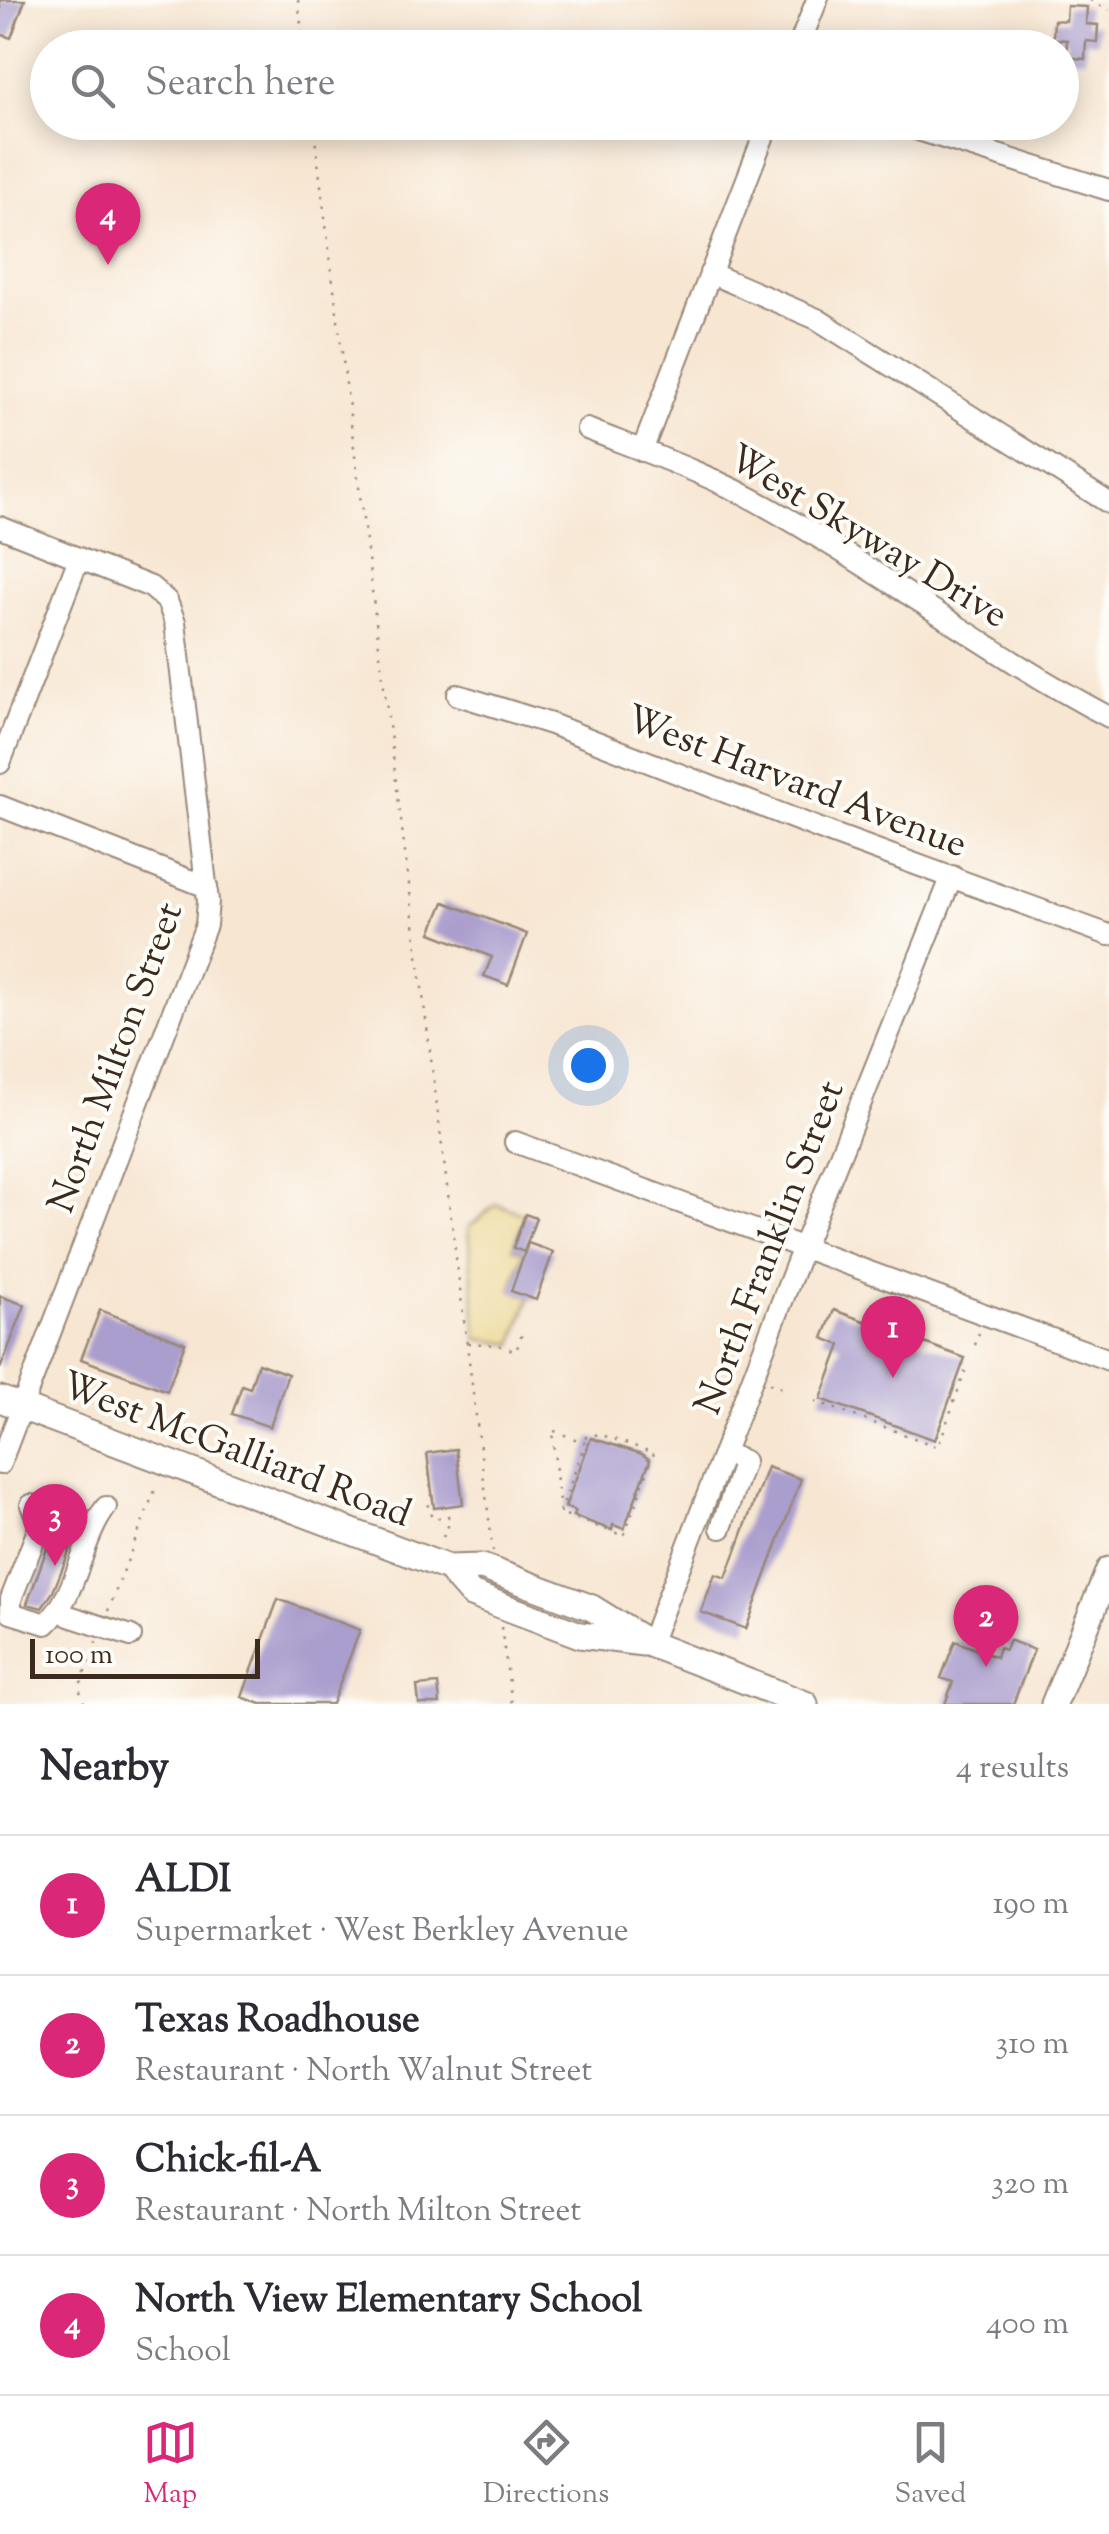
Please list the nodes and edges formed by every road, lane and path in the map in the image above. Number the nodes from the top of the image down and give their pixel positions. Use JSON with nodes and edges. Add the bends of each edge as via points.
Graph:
{"nodes":[{"id":1,"x":298,"y":0,"type":"edge"},
{"id":2,"x":816,"y":0,"type":"edge"},
{"id":3,"x":1090,"y":0,"type":"edge"},
{"id":4,"x":1109,"y":10,"type":"edge"},
{"id":5,"x":302,"y":30,"type":"edge"},
{"id":6,"x":805,"y":30,"type":"edge"},
{"id":7,"x":315,"y":140,"type":"edge"},
{"id":8,"x":762,"y":140,"type":"edge"},
{"id":9,"x":950,"y":140,"type":"edge"},
{"id":10,"x":1109,"y":190,"type":"edge"},
{"id":11,"x":710,"y":273,"type":"junction"},
{"id":12,"x":586,"y":429,"type":"dead end"},
{"id":13,"x":642,"y":451,"type":"junction"},
{"id":14,"x":1109,"y":503,"type":"edge"},
{"id":15,"x":0,"y":527,"type":"edge"},
{"id":16,"x":79,"y":558,"type":"junction"},
{"id":17,"x":458,"y":695,"type":"dead end"},
{"id":18,"x":1109,"y":716,"type":"edge"},
{"id":19,"x":0,"y":762,"type":"edge"},
{"id":20,"x":0,"y":806,"type":"edge"},
{"id":21,"x":952,"y":876,"type":"junction"},
{"id":22,"x":207,"y":887,"type":"junction"},
{"id":23,"x":1109,"y":934,"type":"edge"},
{"id":24,"x":515,"y":1142,"type":"dead end"},
{"id":25,"x":803,"y":1247,"type":"junction"},
{"id":26,"x":520,"y":1331,"type":"dead end"},
{"id":27,"x":980,"y":1332,"type":"dead end"},
{"id":28,"x":467,"y":1343,"type":"junction"},
{"id":29,"x":974,"y":1345,"type":"dead end"},
{"id":30,"x":1109,"y":1360,"type":"edge"},
{"id":31,"x":967,"y":1366,"type":"dead end"},
{"id":32,"x":768,"y":1382,"type":"dead end"},
{"id":33,"x":782,"y":1388,"type":"dead end"},
{"id":34,"x":816,"y":1401,"type":"dead end"},
{"id":35,"x":10,"y":1403,"type":"edge"},
{"id":36,"x":585,"y":1443,"type":"junction"},
{"id":37,"x":426,"y":1453,"type":"dead end"},
{"id":38,"x":725,"y":1453,"type":"junction"},
{"id":39,"x":0,"y":1464,"type":"edge"},
{"id":40,"x":156,"y":1487,"type":"dead end"},
{"id":41,"x":30,"y":1505,"type":"dead end"},
{"id":42,"x":448,"y":1506,"type":"dead end"},
{"id":43,"x":106,"y":1507,"type":"dead end"},
{"id":44,"x":560,"y":1513,"type":"junction"},
{"id":45,"x":448,"y":1517,"type":"junction"},
{"id":46,"x":721,"y":1528,"type":"dead end"},
{"id":47,"x":443,"y":1537,"type":"dead end"},
{"id":48,"x":501,"y":1554,"type":"dead end"},
{"id":49,"x":1108,"y":1577,"type":"edge"},
{"id":50,"x":70,"y":1616,"type":"dead end"},
{"id":51,"x":488,"y":1623,"type":"dead end"},
{"id":52,"x":102,"y":1626,"type":"junction"},
{"id":53,"x":131,"y":1636,"type":"dead end"},
{"id":54,"x":650,"y":1644,"type":"junction"},
{"id":55,"x":84,"y":1703,"type":"edge"},
{"id":56,"x":512,"y":1704,"type":"edge"},
{"id":57,"x":806,"y":1704,"type":"edge"},
{"id":58,"x":1054,"y":1704,"type":"edge"}],
"edges":[{"from":1,"to":5,"type":"path"},
{"from":2,"to":6,"type":"street"},
{"from":3,"to":4,"type":"path"},
{"from":7,"to":28,"type":"path"},
{"from":8,"to":11,"type":"street"},
{"from":9,"to":10,"type":"street"},
{"from":11,"to":13,"type":"street"},
{"from":11,"to":14,"type":"street","via":[[845,336]]},
{"from":12,"to":13,"type":"street","name":"West Skyway Drive"},
{"from":13,"to":18,"type":"street","name":"West Skyway Drive","via":[[772,509],[1041,681]]},
{"from":15,"to":16,"type":"street"},
{"from":16,"to":19,"type":"street"},
{"from":16,"to":22,"type":"street","name":"North Milton Street","via":[[151,587],[167,601],[175,622]]},
{"from":17,"to":21,"type":"street","name":"West Harvard Avenue"},
{"from":20,"to":22,"type":"street"},
{"from":21,"to":23,"type":"street","name":"West Harvard Avenue"},
{"from":21,"to":25,"type":"street","name":"North Franklin Street"},
{"from":22,"to":35,"type":"street","name":"North Milton Street","via":[[206,925]]},
{"from":24,"to":25,"type":"street"},
{"from":25,"to":30,"type":"street"},
{"from":25,"to":38,"type":"street","name":"North Franklin Street"},
{"from":26,"to":28,"type":"path","via":[[516,1351]]},
{"from":27,"to":29,"type":"path"},
{"from":28,"to":48,"type":"path","via":[[493,1551]]},
{"from":31,"to":34,"type":"path","via":[[938,1447]]},
{"from":32,"to":33,"type":"path"},
{"from":35,"to":39,"type":"street","name":"North Milton Street"},
{"from":35,"to":54,"type":"main road","name":"West McGalliard Road","via":[[448,1568],[471,1594],[580,1636]]},
{"from":36,"to":44,"type":"path"},
{"from":36,"to":44,"type":"path","via":[[552,1430]]},
{"from":36,"to":44,"type":"path","via":[[598,1434],[654,1453],[624,1536]]},
{"from":37,"to":45,"type":"path","via":[[432,1498],[427,1507],[433,1519]]},
{"from":38,"to":46,"type":"street","via":[[744,1460]]},
{"from":38,"to":54,"type":"street","name":"North Franklin Street"},
{"from":40,"to":52,"type":"path"},
{"from":41,"to":43,"type":"street","via":[[40,1524],[11,1612],[46,1624],[59,1612],[92,1525]]},
{"from":42,"to":45,"type":"path"},
{"from":45,"to":47,"type":"path"},
{"from":49,"to":58,"type":"main road"},
{"from":50,"to":52,"type":"street"},
{"from":51,"to":56,"type":"path","via":[[502,1627]]},
{"from":52,"to":53,"type":"street"},
{"from":52,"to":55,"type":"path","via":[[79,1688]]},
{"from":54,"to":57,"type":"main road","name":"West McGalliard Road"}]}
